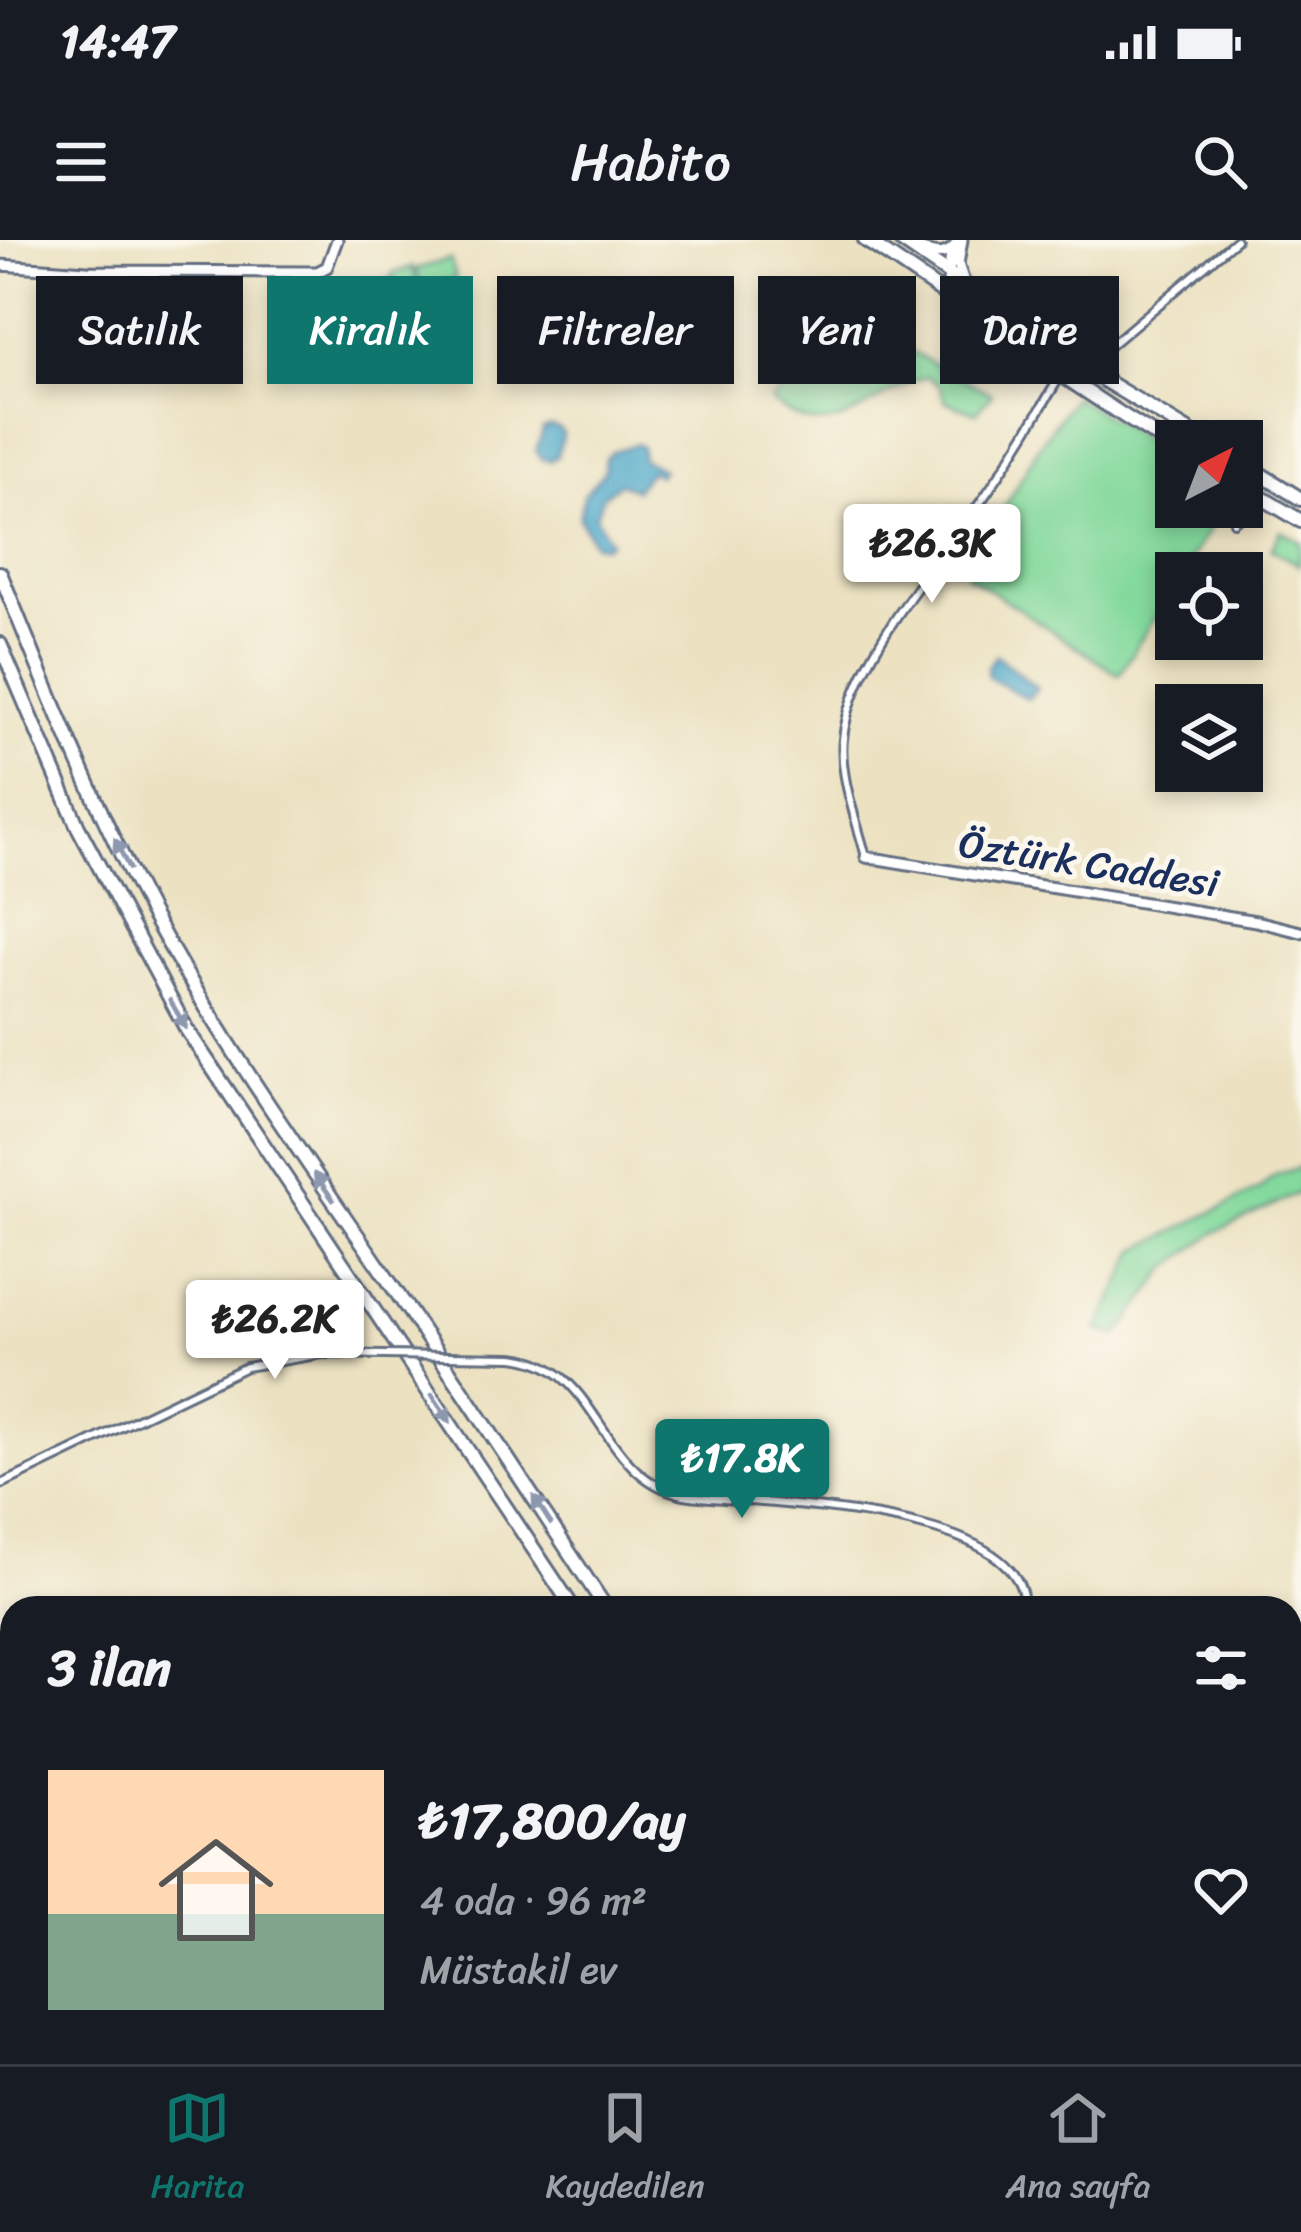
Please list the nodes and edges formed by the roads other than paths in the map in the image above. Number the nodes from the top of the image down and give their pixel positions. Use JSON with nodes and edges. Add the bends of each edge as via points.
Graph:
{"nodes":[{"id":1,"x":337,"y":240,"type":"edge"},
{"id":2,"x":866,"y":240,"type":"edge"},
{"id":3,"x":961,"y":240,"type":"edge"},
{"id":4,"x":1236,"y":240,"type":"edge"},
{"id":5,"x":906,"y":244,"type":"edge"},
{"id":6,"x":951,"y":252,"type":"junction"},
{"id":7,"x":0,"y":265,"type":"edge"},
{"id":8,"x":951,"y":270,"type":"junction"},
{"id":9,"x":951,"y":276,"type":"edge"},
{"id":10,"x":958,"y":276,"type":"edge"},
{"id":11,"x":930,"y":281,"type":"junction"},
{"id":12,"x":940,"y":288,"type":"edge"},
{"id":13,"x":1119,"y":338,"type":"edge"},
{"id":14,"x":1055,"y":384,"type":"edge"},
{"id":15,"x":1079,"y":384,"type":"edge"},
{"id":16,"x":1112,"y":384,"type":"edge"},
{"id":17,"x":1171,"y":420,"type":"edge"},
{"id":18,"x":1155,"y":434,"type":"edge"},
{"id":19,"x":1263,"y":476,"type":"edge"},
{"id":20,"x":1263,"y":498,"type":"edge"},
{"id":21,"x":1301,"y":499,"type":"edge"},
{"id":22,"x":1263,"y":500,"type":"edge"},
{"id":23,"x":1266,"y":500,"type":"junction"},
{"id":24,"x":1301,"y":521,"type":"edge"},
{"id":25,"x":0,"y":573,"type":"edge"},
{"id":26,"x":0,"y":644,"type":"edge"},
{"id":27,"x":866,"y":857,"type":"joint"},
{"id":28,"x":1301,"y":932,"type":"edge"},
{"id":29,"x":0,"y":1485,"type":"edge"},
{"id":30,"x":565,"y":1596,"type":"edge"},
{"id":31,"x":598,"y":1596,"type":"edge"},
{"id":32,"x":1024,"y":1596,"type":"edge"}],
"edges":[{"from":1,"to":7,"type":"street","via":[[317,272]]},
{"from":2,"to":11,"type":"highway"},
{"from":3,"to":6,"type":"street"},
{"from":3,"to":8,"type":"street"},
{"from":4,"to":13,"type":"street"},
{"from":5,"to":6,"type":"street"},
{"from":5,"to":8,"type":"highway"},
{"from":6,"to":8,"type":"street"},
{"from":8,"to":9,"type":"street"},
{"from":8,"to":10,"type":"highway"},
{"from":8,"to":11,"type":"street"},
{"from":11,"to":12,"type":"highway"},
{"from":14,"to":27,"type":"street","via":[[874,654],[852,701],[842,752]]},
{"from":15,"to":18,"type":"highway"},
{"from":16,"to":17,"type":"highway"},
{"from":19,"to":21,"type":"highway"},
{"from":20,"to":23,"type":"highway"},
{"from":22,"to":23,"type":"street"},
{"from":23,"to":24,"type":"highway"},
{"from":31,"to":25,"type":"highway","one_way":true,"via":[[208,1012],[102,814]]},
{"from":26,"to":30,"type":"highway","one_way":true,"via":[[78,826],[187,1030]]},
{"from":27,"to":28,"type":"street","name":"Öztürk Caddesi"},
{"from":29,"to":32,"type":"street","bridge":true,"via":[[246,1367],[322,1354],[535,1359],[560,1372],[629,1465],[659,1488],[842,1509],[949,1532],[1014,1573]]}]}
